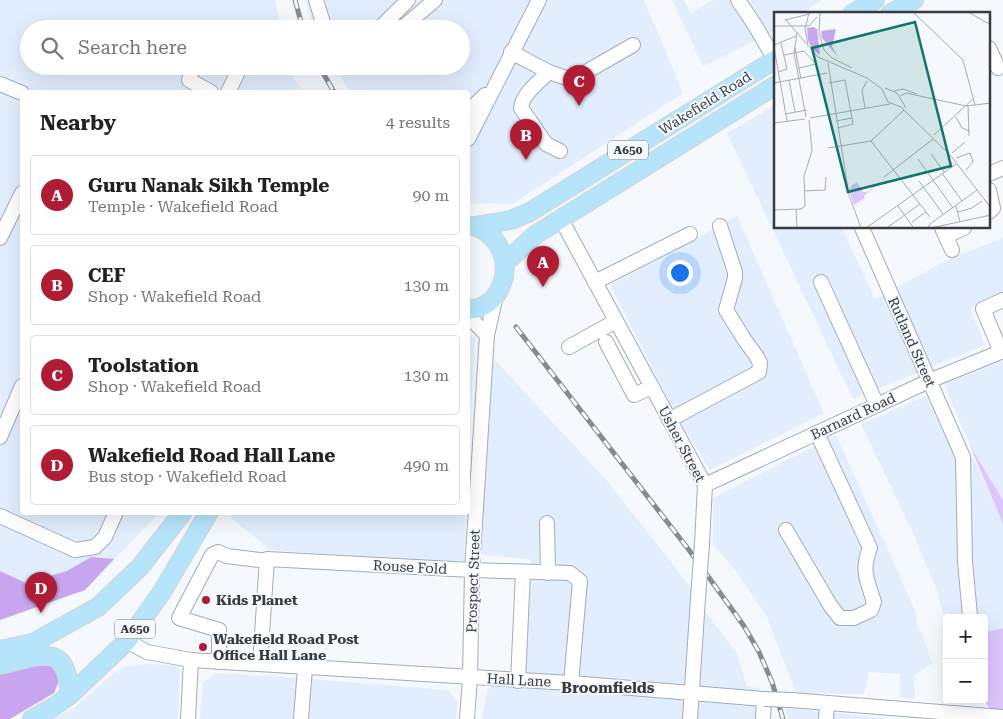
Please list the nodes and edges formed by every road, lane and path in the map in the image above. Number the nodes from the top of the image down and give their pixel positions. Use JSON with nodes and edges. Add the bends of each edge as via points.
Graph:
{"nodes":[{"id":1,"x":316,"y":0,"type":"edge"},
{"id":2,"x":408,"y":0,"type":"edge"},
{"id":3,"x":435,"y":0,"type":"edge"},
{"id":4,"x":539,"y":0,"type":"edge"},
{"id":5,"x":738,"y":0,"type":"edge"},
{"id":6,"x":875,"y":0,"type":"edge"},
{"id":7,"x":914,"y":0,"type":"edge"},
{"id":8,"x":855,"y":12,"type":"edge"},
{"id":9,"x":893,"y":12,"type":"edge"},
{"id":10,"x":322,"y":20,"type":"edge"},
{"id":11,"x":388,"y":20,"type":"edge"},
{"id":12,"x":412,"y":20,"type":"edge"},
{"id":13,"x":633,"y":45,"type":"dead end"},
{"id":14,"x":990,"y":51,"type":"edge"},
{"id":15,"x":511,"y":52,"type":"junction"},
{"id":16,"x":774,"y":58,"type":"edge"},
{"id":17,"x":774,"y":61,"type":"edge"},
{"id":18,"x":997,"y":69,"type":"edge"},
{"id":19,"x":549,"y":72,"type":"junction"},
{"id":20,"x":191,"y":75,"type":"edge"},
{"id":21,"x":237,"y":75,"type":"edge"},
{"id":22,"x":0,"y":84,"type":"edge"},
{"id":23,"x":774,"y":86,"type":"edge"},
{"id":24,"x":492,"y":88,"type":"junction"},
{"id":25,"x":207,"y":90,"type":"edge"},
{"id":26,"x":229,"y":90,"type":"edge"},
{"id":27,"x":20,"y":93,"type":"edge"},
{"id":28,"x":470,"y":110,"type":"edge"},
{"id":29,"x":470,"y":134,"type":"edge"},
{"id":30,"x":560,"y":151,"type":"dead end"},
{"id":31,"x":990,"y":194,"type":"edge"},
{"id":32,"x":20,"y":197,"type":"edge"},
{"id":33,"x":990,"y":211,"type":"edge"},
{"id":34,"x":561,"y":219,"type":"junction"},
{"id":35,"x":471,"y":226,"type":"edge"},
{"id":36,"x":720,"y":226,"type":"dead end"},
{"id":37,"x":862,"y":229,"type":"edge"},
{"id":38,"x":959,"y":229,"type":"edge"},
{"id":39,"x":944,"y":232,"type":"edge"},
{"id":40,"x":690,"y":234,"type":"dead end"},
{"id":41,"x":0,"y":238,"type":"edge"},
{"id":42,"x":952,"y":250,"type":"dead end"},
{"id":43,"x":506,"y":262,"type":"junction"},
{"id":44,"x":595,"y":282,"type":"junction"},
{"id":45,"x":821,"y":282,"type":"dead end"},
{"id":46,"x":496,"y":296,"type":"junction"},
{"id":47,"x":1003,"y":300,"type":"edge"},
{"id":48,"x":470,"y":310,"type":"edge"},
{"id":49,"x":470,"y":318,"type":"edge"},
{"id":50,"x":616,"y":321,"type":"junction"},
{"id":51,"x":487,"y":335,"type":"junction"},
{"id":52,"x":606,"y":342,"type":"dead end"},
{"id":53,"x":569,"y":346,"type":"dead end"},
{"id":54,"x":1002,"y":352,"type":"edge"},
{"id":55,"x":929,"y":380,"type":"junction"},
{"id":56,"x":652,"y":387,"type":"junction"},
{"id":57,"x":20,"y":391,"type":"edge"},
{"id":58,"x":877,"y":405,"type":"junction"},
{"id":59,"x":669,"y":420,"type":"junction"},
{"id":60,"x":817,"y":433,"type":"junction"},
{"id":61,"x":0,"y":437,"type":"edge"},
{"id":62,"x":473,"y":469,"type":"edge"},
{"id":63,"x":705,"y":485,"type":"junction"},
{"id":64,"x":115,"y":515,"type":"edge"},
{"id":65,"x":181,"y":515,"type":"edge"},
{"id":66,"x":207,"y":515,"type":"edge"},
{"id":67,"x":0,"y":516,"type":"edge"},
{"id":68,"x":547,"y":523,"type":"dead end"},
{"id":69,"x":786,"y":530,"type":"dead end"},
{"id":70,"x":267,"y":560,"type":"junction"},
{"id":71,"x":472,"y":570,"type":"junction"},
{"id":72,"x":523,"y":572,"type":"junction"},
{"id":73,"x":548,"y":573,"type":"junction"},
{"id":74,"x":970,"y":614,"type":"edge"},
{"id":75,"x":127,"y":641,"type":"junction"},
{"id":76,"x":0,"y":650,"type":"edge"},
{"id":77,"x":192,"y":660,"type":"junction"},
{"id":78,"x":219,"y":662,"type":"junction"},
{"id":79,"x":260,"y":664,"type":"junction"},
{"id":80,"x":0,"y":665,"type":"edge"},
{"id":81,"x":305,"y":668,"type":"junction"},
{"id":82,"x":470,"y":678,"type":"junction"},
{"id":83,"x":518,"y":681,"type":"junction"},
{"id":84,"x":571,"y":683,"type":"junction"},
{"id":85,"x":691,"y":694,"type":"junction"},
{"id":86,"x":70,"y":696,"type":"junction"},
{"id":87,"x":764,"y":699,"type":"junction"},
{"id":88,"x":827,"y":703,"type":"junction"},
{"id":89,"x":909,"y":714,"type":"edge"},
{"id":90,"x":1003,"y":717,"type":"edge"},
{"id":91,"x":32,"y":719,"type":"edge"},
{"id":92,"x":188,"y":719,"type":"edge"},
{"id":93,"x":301,"y":719,"type":"edge"},
{"id":94,"x":467,"y":719,"type":"edge"},
{"id":95,"x":690,"y":719,"type":"edge"},
{"id":96,"x":763,"y":719,"type":"edge"},
{"id":97,"x":826,"y":719,"type":"edge"}],
"edges":[{"from":1,"to":10,"type":"street"},
{"from":2,"to":11,"type":"street"},
{"from":3,"to":12,"type":"street"},
{"from":4,"to":15,"type":"street"},
{"from":5,"to":16,"type":"street"},
{"from":6,"to":8,"type":"main road"},
{"from":7,"to":9,"type":"main road"},
{"from":13,"to":19,"type":"street","via":[[572,80]]},
{"from":14,"to":18,"type":"street"},
{"from":15,"to":19,"type":"street"},
{"from":15,"to":24,"type":"street"},
{"from":17,"to":35,"type":"main road","name":"Wakefield Road","number":"A650","via":[[530,212],[511,220]]},
{"from":19,"to":30,"type":"street","via":[[527,94],[521,108],[546,144]]},
{"from":20,"to":25,"type":"street","via":[[189,80]]},
{"from":21,"to":26,"type":"street"},
{"from":22,"to":27,"type":"street"},
{"from":23,"to":34,"type":"main road","name":"Wakefield Road","number":"A650"},
{"from":24,"to":28,"type":"street"},
{"from":24,"to":29,"type":"street"},
{"from":31,"to":33,"type":"street","via":[[993,208]]},
{"from":32,"to":41,"type":"street"},
{"from":34,"to":43,"type":"main road","name":"Wakefield Road","number":"A650","via":[[534,235]]},
{"from":34,"to":44,"type":"street","name":"Usher Street"},
{"from":35,"to":43,"type":"main road","number":"A650","via":[[490,235],[502,250]]},
{"from":36,"to":59,"type":"street","via":[[735,272],[726,310],[757,357],[759,372]]},
{"from":37,"to":55,"type":"street","name":"Rutland Street"},
{"from":38,"to":39,"type":"street"},
{"from":39,"to":42,"type":"street"},
{"from":40,"to":44,"type":"street"},
{"from":43,"to":46,"type":"main road","via":[[505,278]]},
{"from":44,"to":50,"type":"street","name":"Usher Street"},
{"from":45,"to":58,"type":"street"},
{"from":46,"to":48,"type":"main road","via":[[480,308]]},
{"from":46,"to":51,"type":"street","name":"Prospect Street"},
{"from":47,"to":54,"type":"street","via":[[983,309]]},
{"from":49,"to":51,"type":"street"},
{"from":50,"to":53,"type":"street"},
{"from":50,"to":56,"type":"street","name":"Usher Street"},
{"from":51,"to":62,"type":"street","name":"Prospect Street"},
{"from":52,"to":56,"type":"street","via":[[634,395]]},
{"from":54,"to":55,"type":"street","name":"Barnard Road"},
{"from":55,"to":58,"type":"street","name":"Barnard Road"},
{"from":55,"to":74,"type":"street","name":"Rutland Street","via":[[963,456],[965,561]]},
{"from":56,"to":59,"type":"street","name":"Usher Street"},
{"from":57,"to":61,"type":"street"},
{"from":58,"to":60,"type":"street","name":"Barnard Road"},
{"from":59,"to":63,"type":"street","name":"Usher Street"},
{"from":60,"to":63,"type":"street","name":"Barnard Road"},
{"from":60,"to":69,"type":"street","via":[[870,548],[864,571],[874,602],[870,610],[854,618],[840,618]]},
{"from":62,"to":71,"type":"street","name":"Prospect Street"},
{"from":63,"to":85,"type":"street","name":"Usher Street","bridge":true},
{"from":64,"to":67,"type":"street","via":[[105,538],[96,547],[75,550]]},
{"from":65,"to":76,"type":"main road","via":[[140,567],[98,607],[33,643]]},
{"from":66,"to":75,"type":"main road","number":"A650","via":[[162,592]]},
{"from":68,"to":73,"type":"street"},
{"from":70,"to":71,"type":"street","name":"Rouse Fold"},
{"from":70,"to":78,"type":"street","name":"Rouse Fold","via":[[218,552],[212,555],[179,618],[219,630]]},
{"from":70,"to":79,"type":"street"},
{"from":71,"to":72,"type":"street","name":"Rouse Fold"},
{"from":71,"to":82,"type":"street","name":"Prospect Street"},
{"from":72,"to":73,"type":"street","name":"Rouse Fold"},
{"from":72,"to":83,"type":"street"},
{"from":73,"to":84,"type":"street","name":"Rouse Fold","via":[[570,573],[580,581]]},
{"from":75,"to":77,"type":"street","name":"Hall Lane","via":[[147,652]]},
{"from":75,"to":86,"type":"main road","number":"A650"},
{"from":77,"to":78,"type":"street","name":"Hall Lane"},
{"from":77,"to":92,"type":"street"},
{"from":78,"to":79,"type":"street","name":"Hall Lane"},
{"from":79,"to":81,"type":"street","name":"Hall Lane"},
{"from":80,"to":86,"type":"main road","via":[[45,655],[57,658],[66,671]]},
{"from":81,"to":82,"type":"street","name":"Hall Lane"},
{"from":81,"to":93,"type":"street"},
{"from":82,"to":83,"type":"street","name":"Hall Lane"},
{"from":82,"to":94,"type":"street","name":"Prospect Street"},
{"from":83,"to":84,"type":"street","name":"Hall Lane"},
{"from":84,"to":85,"type":"street","name":"Hall Lane"},
{"from":85,"to":87,"type":"street","name":"Hall Lane"},
{"from":85,"to":95,"type":"street","name":"Usher Street"},
{"from":86,"to":91,"type":"main road","number":"A650"},
{"from":87,"to":88,"type":"street","name":"Hall Lane","bridge":true},
{"from":87,"to":96,"type":"street"},
{"from":88,"to":89,"type":"street","name":"Hall Lane"},
{"from":88,"to":97,"type":"street"},
{"from":89,"to":90,"type":"street","name":"Hall Lane"}]}
